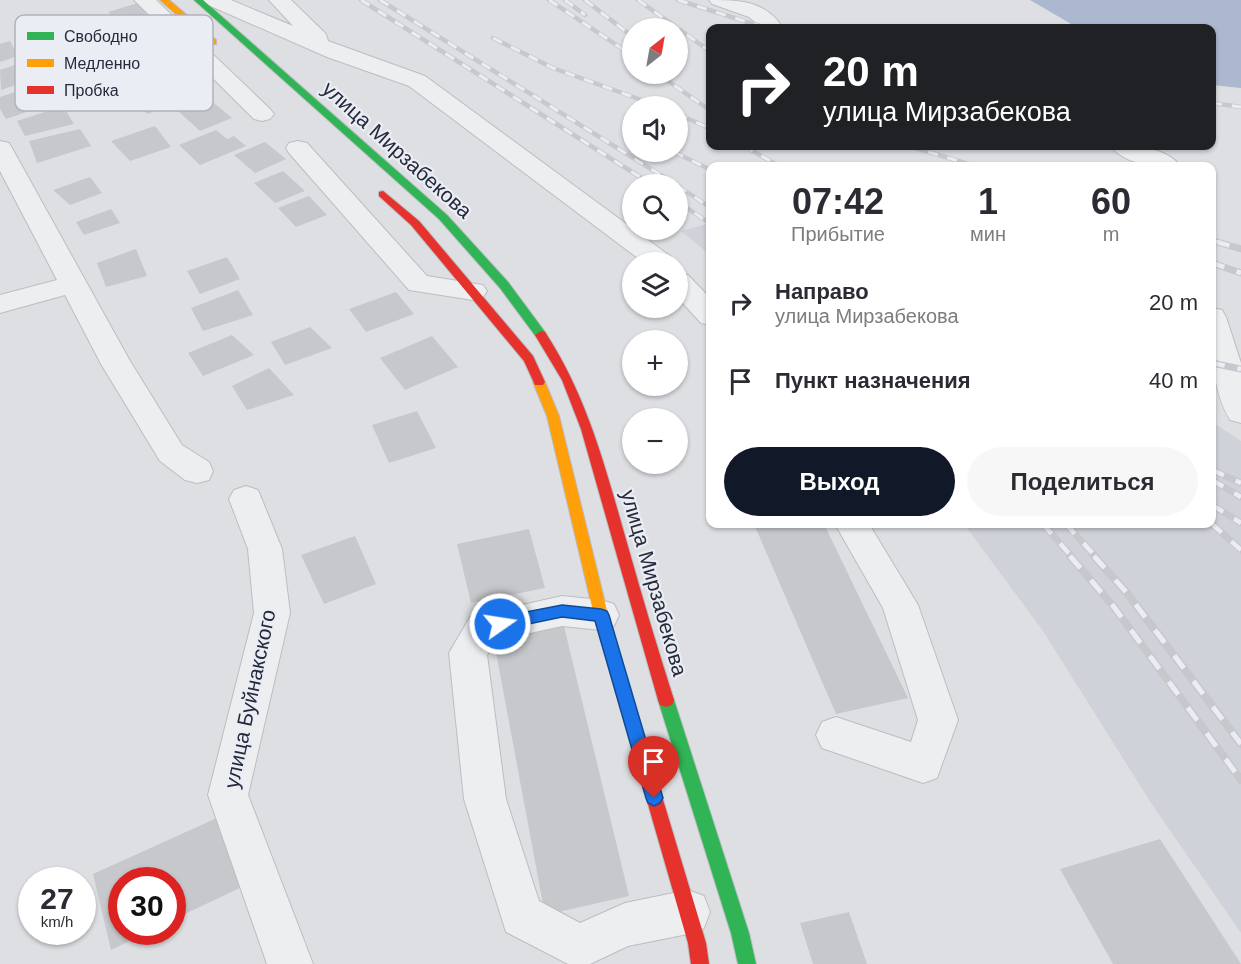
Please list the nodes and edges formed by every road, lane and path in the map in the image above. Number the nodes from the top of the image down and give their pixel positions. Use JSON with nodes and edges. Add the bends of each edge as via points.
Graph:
{"nodes":[{"id":1,"x":144,"y":0,"type":"edge"},
{"id":2,"x":164,"y":0,"type":"edge"},
{"id":3,"x":198,"y":0,"type":"edge"},
{"id":4,"x":213,"y":0,"type":"edge"},
{"id":5,"x":279,"y":0,"type":"edge"},
{"id":6,"x":719,"y":0,"type":"edge"},
{"id":7,"x":160,"y":15,"type":"edge"},
{"id":8,"x":181,"y":15,"type":"edge"},
{"id":9,"x":770,"y":24,"type":"edge"},
{"id":10,"x":213,"y":43,"type":"edge"},
{"id":11,"x":335,"y":52,"type":"junction"},
{"id":12,"x":226,"y":54,"type":"dead end"},
{"id":13,"x":213,"y":67,"type":"edge"},
{"id":14,"x":262,"y":114,"type":"dead end"},
{"id":15,"x":0,"y":148,"type":"edge"},
{"id":16,"x":298,"y":148,"type":"dead end"},
{"id":17,"x":1132,"y":150,"type":"edge"},
{"id":18,"x":1159,"y":162,"type":"edge"},
{"id":19,"x":373,"y":184,"type":"dead end"},
{"id":20,"x":647,"y":252,"type":"edge"},
{"id":21,"x":74,"y":284,"type":"junction"},
{"id":22,"x":473,"y":291,"type":"junction"},
{"id":23,"x":688,"y":292,"type":"edge"},
{"id":24,"x":0,"y":304,"type":"edge"},
{"id":25,"x":706,"y":311,"type":"edge"},
{"id":26,"x":1216,"y":330,"type":"edge"},
{"id":27,"x":1241,"y":412,"type":"edge"},
{"id":28,"x":197,"y":471,"type":"dead end"},
{"id":29,"x":246,"y":499,"type":"dead end"},
{"id":30,"x":854,"y":528,"type":"edge"},
{"id":31,"x":601,"y":615,"type":"junction"},
{"id":32,"x":836,"y":735,"type":"dead end"},
{"id":33,"x":688,"y":912,"type":"junction"},
{"id":34,"x":290,"y":964,"type":"edge"},
{"id":35,"x":700,"y":964,"type":"edge"},
{"id":36,"x":747,"y":964,"type":"edge"}],
"edges":[{"from":1,"to":7,"type":"street"},
{"from":2,"to":8,"type":"main road"},
{"from":3,"to":36,"type":"main road","name":"улица Мирзабекова","via":[[443,217],[504,285],[553,352],[583,412],[637,608],[741,933]]},
{"from":4,"to":11,"type":"street"},
{"from":5,"to":11,"type":"street"},
{"from":6,"to":9,"type":"street","via":[[758,14]]},
{"from":10,"to":12,"type":"main road"},
{"from":11,"to":20,"type":"street","via":[[417,81]]},
{"from":13,"to":14,"type":"street"},
{"from":15,"to":21,"type":"street"},
{"from":16,"to":22,"type":"street","via":[[419,284]]},
{"from":17,"to":18,"type":"street"},
{"from":19,"to":22,"type":"main road","name":"улица Мирзабекова","via":[[415,223]]},
{"from":21,"to":24,"type":"street"},
{"from":21,"to":28,"type":"street","via":[[116,364],[171,453]]},
{"from":22,"to":31,"type":"main road","name":"улица Мирзабекова","via":[[529,358],[553,416]]},
{"from":23,"to":25,"type":"street"},
{"from":26,"to":27,"type":"street"},
{"from":29,"to":34,"type":"street","name":"улица Буйнакского","via":[[265,549],[272,613],[228,795]]},
{"from":30,"to":32,"type":"street","via":[[900,605],[938,720],[923,765]]},
{"from":31,"to":33,"type":"main road","name":"улица Мирзабекова"},
{"from":31,"to":33,"type":"street","via":[[562,611],[483,628],[468,653],[485,799],[522,916],[579,946],[625,925]]},
{"from":33,"to":35,"type":"main road","name":"улица Мирзабекова"}]}
